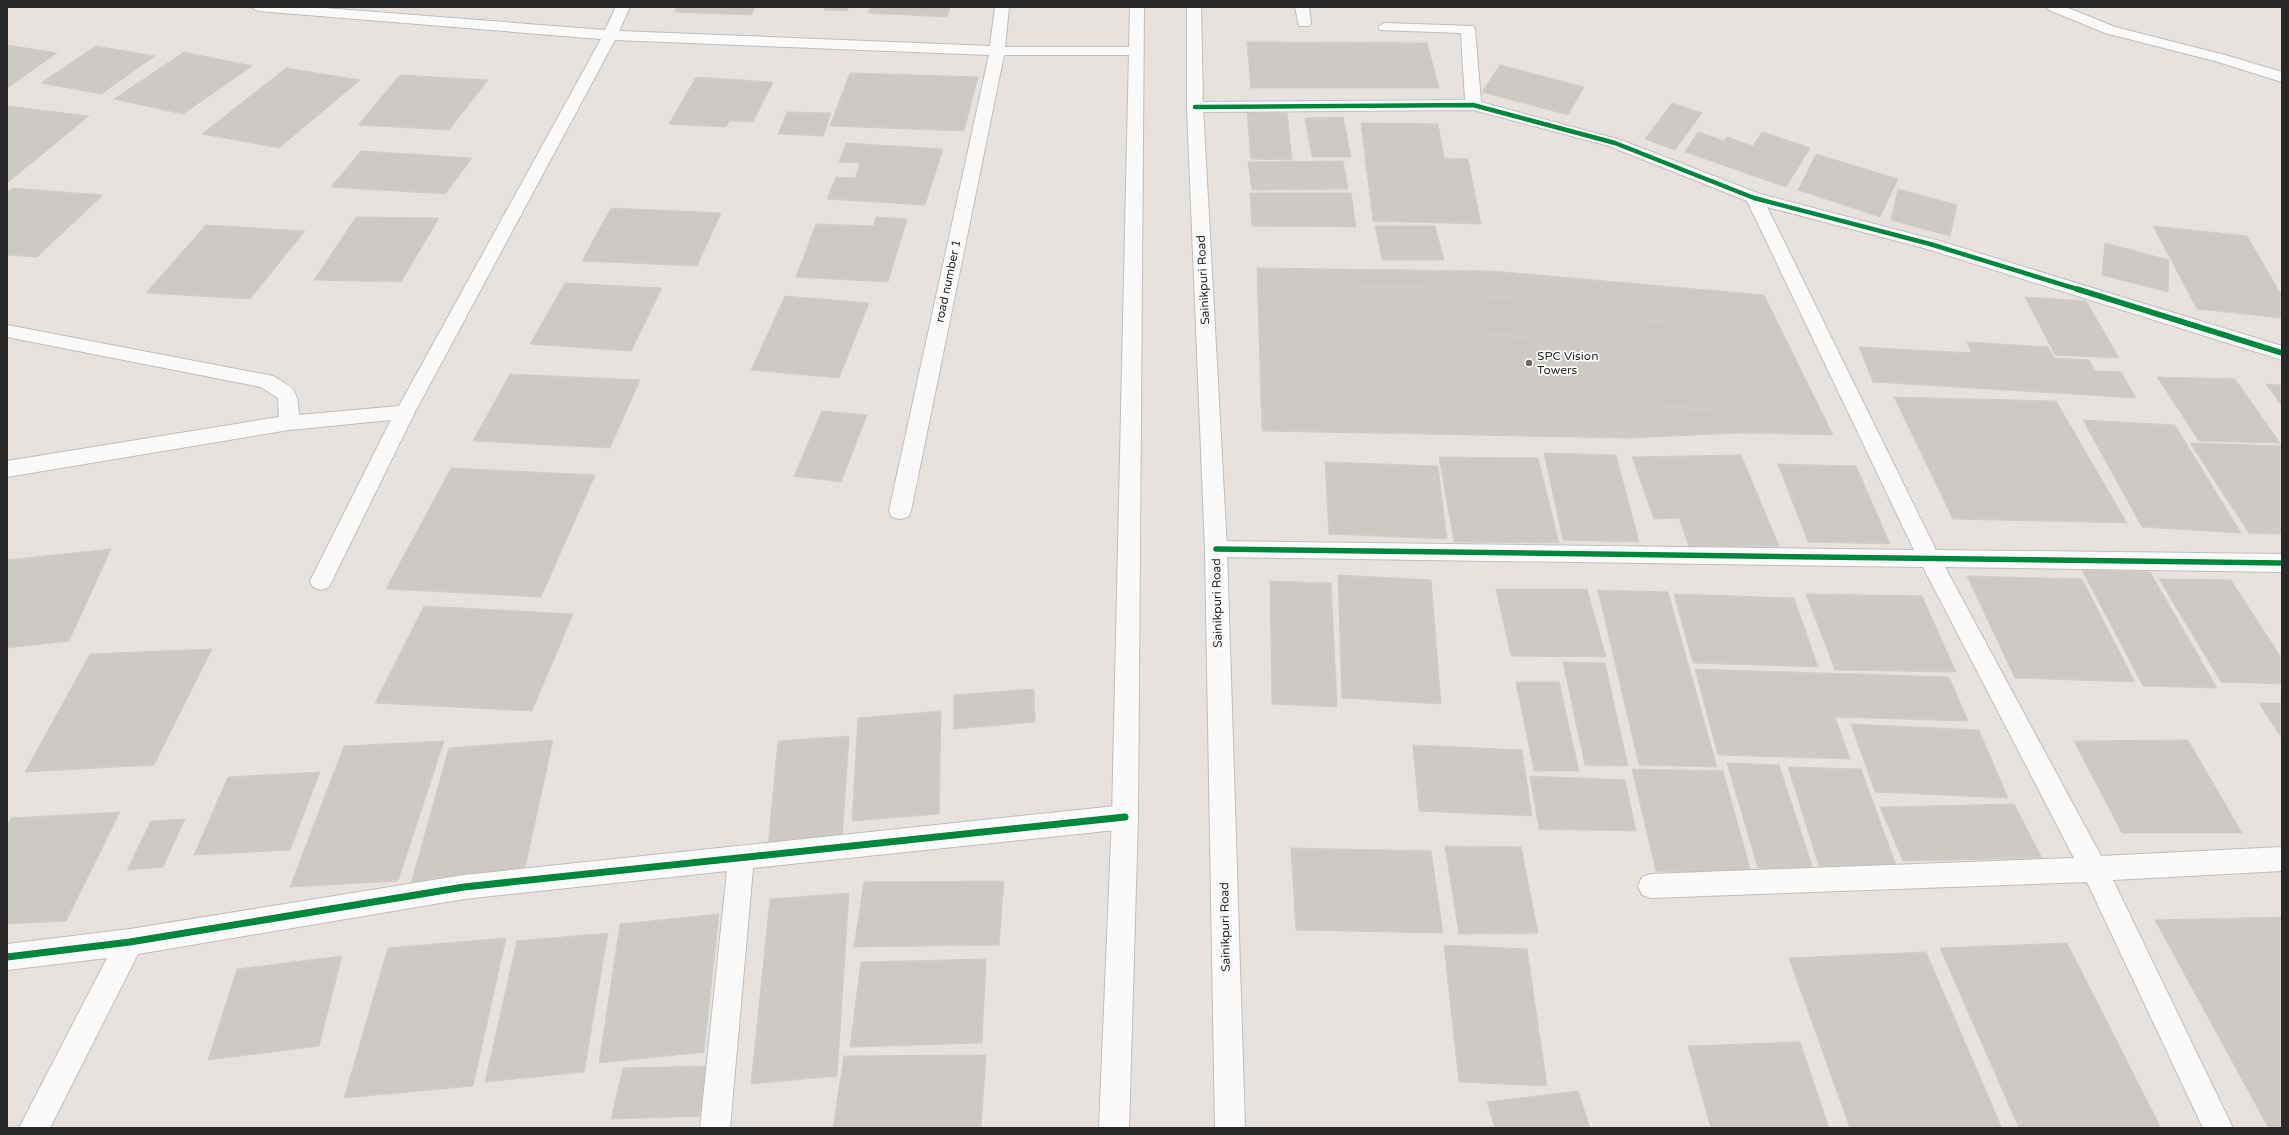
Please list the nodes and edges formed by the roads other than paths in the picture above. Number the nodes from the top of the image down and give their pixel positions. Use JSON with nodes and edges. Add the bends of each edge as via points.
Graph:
{"nodes":[{"id":1,"x":258,"y":7,"type":"edge"},
{"id":2,"x":623,"y":7,"type":"edge"},
{"id":3,"x":1002,"y":7,"type":"edge"},
{"id":4,"x":1137,"y":7,"type":"edge"},
{"id":5,"x":1194,"y":7,"type":"edge"},
{"id":6,"x":1302,"y":7,"type":"edge"},
{"id":7,"x":2054,"y":7,"type":"edge"},
{"id":8,"x":1304,"y":24,"type":"dead end"},
{"id":9,"x":1385,"y":27,"type":"dead end"},
{"id":10,"x":610,"y":35,"type":"junction"},
{"id":11,"x":997,"y":51,"type":"junction"},
{"id":12,"x":1137,"y":52,"type":"junction"},
{"id":13,"x":2282,"y":77,"type":"edge"},
{"id":14,"x":1473,"y":105,"type":"junction"},
{"id":15,"x":1195,"y":107,"type":"junction"},
{"id":16,"x":1754,"y":198,"type":"junction"},
{"id":17,"x":7,"y":331,"type":"edge"},
{"id":18,"x":2282,"y":353,"type":"edge"},
{"id":19,"x":405,"y":412,"type":"junction"},
{"id":20,"x":288,"y":423,"type":"junction"},
{"id":21,"x":7,"y":469,"type":"edge"},
{"id":22,"x":900,"y":511,"type":"dead end"},
{"id":23,"x":1216,"y":550,"type":"junction"},
{"id":24,"x":1930,"y":560,"type":"junction"},
{"id":25,"x":2282,"y":563,"type":"edge"},
{"id":26,"x":321,"y":581,"type":"dead end"},
{"id":27,"x":1125,"y":817,"type":"junction"},
{"id":28,"x":741,"y":857,"type":"junction"},
{"id":29,"x":2282,"y":860,"type":"edge"},
{"id":30,"x":2094,"y":869,"type":"junction"},
{"id":31,"x":1651,"y":886,"type":"dead end"},
{"id":32,"x":130,"y":942,"type":"junction"},
{"id":33,"x":7,"y":956,"type":"edge"},
{"id":34,"x":34,"y":1128,"type":"edge"},
{"id":35,"x":715,"y":1128,"type":"edge"},
{"id":36,"x":1114,"y":1128,"type":"edge"},
{"id":37,"x":1230,"y":1128,"type":"edge"},
{"id":38,"x":2218,"y":1128,"type":"edge"}],
"edges":[{"from":1,"to":10,"type":"street"},
{"from":2,"to":10,"type":"street"},
{"from":3,"to":11,"type":"street","name":"road number 1"},
{"from":4,"to":12,"type":"street"},
{"from":5,"to":15,"type":"street","name":"Sainikpuri Road"},
{"from":6,"to":8,"type":"street"},
{"from":7,"to":13,"type":"street","via":[[2110,30]]},
{"from":9,"to":14,"type":"street","via":[[1468,29]]},
{"from":10,"to":11,"type":"street"},
{"from":10,"to":19,"type":"street"},
{"from":11,"to":12,"type":"street"},
{"from":11,"to":22,"type":"street","name":"road number 1"},
{"from":12,"to":27,"type":"street"},
{"from":14,"to":15,"type":"street"},
{"from":14,"to":16,"type":"street","via":[[1615,143]]},
{"from":15,"to":23,"type":"street","name":"Sainikpuri Road"},
{"from":16,"to":18,"type":"street","via":[[1930,244]]},
{"from":16,"to":24,"type":"street"},
{"from":17,"to":20,"type":"street","via":[[266,381],[288,395]]},
{"from":19,"to":20,"type":"street"},
{"from":19,"to":26,"type":"street"},
{"from":20,"to":21,"type":"street"},
{"from":23,"to":24,"type":"street"},
{"from":23,"to":37,"type":"street","name":"Sainikpuri Road"},
{"from":24,"to":25,"type":"street"},
{"from":24,"to":30,"type":"street"},
{"from":27,"to":28,"type":"street"},
{"from":27,"to":36,"type":"street"},
{"from":28,"to":32,"type":"street","via":[[464,887]]},
{"from":28,"to":35,"type":"street"},
{"from":29,"to":30,"type":"street"},
{"from":30,"to":31,"type":"street"},
{"from":30,"to":38,"type":"street"},
{"from":32,"to":33,"type":"street"},
{"from":32,"to":34,"type":"street"}]}
